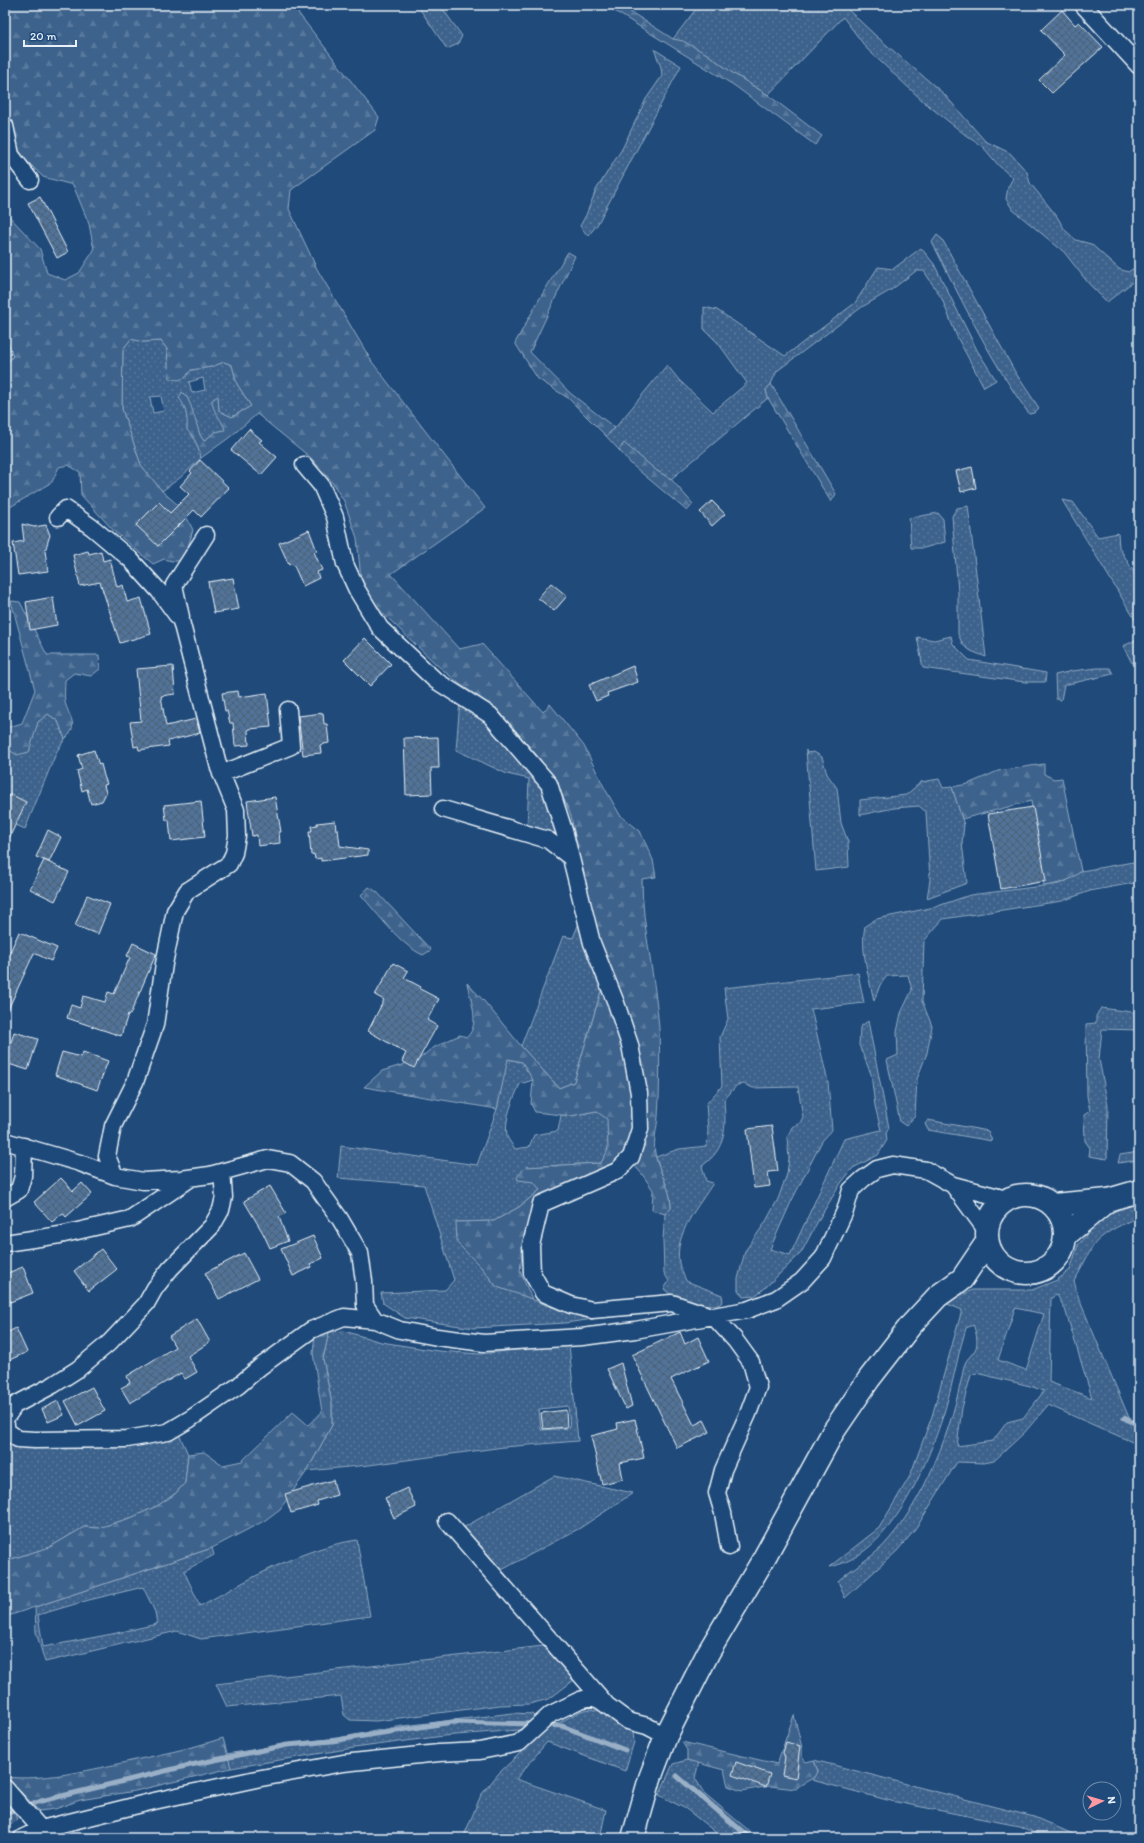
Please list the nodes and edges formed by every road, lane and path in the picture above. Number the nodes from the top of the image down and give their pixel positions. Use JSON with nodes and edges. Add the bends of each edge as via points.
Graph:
{"nodes":[{"id":1,"x":1083,"y":5,"type":"edge"},
{"id":2,"x":1139,"y":66,"type":"edge"},
{"id":3,"x":5,"y":126,"type":"edge"},
{"id":4,"x":30,"y":180,"type":"dead end"},
{"id":5,"x":304,"y":465,"type":"dead end"},
{"id":6,"x":58,"y":517,"type":"dead end"},
{"id":7,"x":206,"y":535,"type":"dead end"},
{"id":8,"x":181,"y":621,"type":"junction"},
{"id":9,"x":288,"y":710,"type":"dead end"},
{"id":10,"x":222,"y":774,"type":"junction"},
{"id":11,"x":443,"y":809,"type":"dead end"},
{"id":12,"x":570,"y":857,"type":"junction"},
{"id":13,"x":5,"y":1141,"type":"edge"},
{"id":14,"x":24,"y":1146,"type":"junction"},
{"id":15,"x":222,"y":1172,"type":"junction"},
{"id":16,"x":115,"y":1176,"type":"junction"},
{"id":17,"x":192,"y":1178,"type":"junction"},
{"id":18,"x":953,"y":1185,"type":"junction"},
{"id":19,"x":1139,"y":1191,"type":"edge"},
{"id":20,"x":5,"y":1198,"type":"edge"},
{"id":21,"x":1006,"y":1199,"type":"junction"},
{"id":22,"x":1108,"y":1200,"type":"junction"},
{"id":23,"x":1053,"y":1205,"type":"junction"},
{"id":24,"x":986,"y":1236,"type":"junction"},
{"id":25,"x":1065,"y":1236,"type":"junction"},
{"id":26,"x":5,"y":1243,"type":"edge"},
{"id":27,"x":1008,"y":1270,"type":"junction"},
{"id":28,"x":962,"y":1279,"type":"junction"},
{"id":29,"x":714,"y":1317,"type":"junction"},
{"id":30,"x":375,"y":1320,"type":"junction"},
{"id":31,"x":447,"y":1522,"type":"dead end"},
{"id":32,"x":729,"y":1547,"type":"dead end"},
{"id":33,"x":609,"y":1707,"type":"junction"},
{"id":34,"x":666,"y":1736,"type":"junction"},
{"id":35,"x":10,"y":1793,"type":"edge"},
{"id":36,"x":41,"y":1829,"type":"junction"},
{"id":37,"x":22,"y":1838,"type":"edge"},
{"id":38,"x":632,"y":1838,"type":"edge"}],
"edges":[{"from":1,"to":2,"type":"street"},
{"from":3,"to":4,"type":"street","via":[[11,155]]},
{"from":5,"to":12,"type":"street","via":[[321,485],[335,517],[345,564],[380,628],[434,680],[490,715],[517,744],[549,784]]},
{"from":6,"to":8,"type":"street","via":[[66,509],[130,559],[159,591]]},
{"from":7,"to":8,"type":"street","via":[[174,585]]},
{"from":8,"to":10,"type":"street"},
{"from":9,"to":10,"type":"street","via":[[291,746]]},
{"from":10,"to":16,"type":"street","via":[[236,810],[237,836],[234,853],[228,864],[187,891],[175,911],[164,964],[156,1025],[135,1082],[113,1126],[107,1156]]},
{"from":11,"to":12,"type":"street","via":[[548,840]]},
{"from":12,"to":29,"type":"street","via":[[592,943],[630,1045],[639,1093],[640,1129],[631,1157],[617,1171],[541,1204],[532,1245],[532,1273],[543,1293],[592,1310],[672,1303]]},
{"from":13,"to":14,"type":"street"},
{"from":14,"to":16,"type":"street"},
{"from":14,"to":20,"type":"street","via":[[23,1176],[19,1190]]},
{"from":15,"to":17,"type":"street"},
{"from":15,"to":30,"type":"street","via":[[268,1159],[290,1163],[313,1182],[340,1219],[360,1254],[365,1305]]},
{"from":15,"to":30,"type":"street","via":[[224,1197],[221,1210],[212,1226],[170,1269],[146,1304],[109,1343],[65,1378],[15,1405],[5,1419],[7,1431],[18,1439],[35,1440],[127,1439],[168,1432],[238,1386],[260,1366],[311,1330],[344,1317]]},
{"from":16,"to":17,"type":"street","via":[[143,1181]]},
{"from":17,"to":26,"type":"street","via":[[130,1219],[60,1235]]},
{"from":18,"to":21,"type":"street"},
{"from":18,"to":24,"type":"street"},
{"from":18,"to":29,"type":"street","via":[[926,1170],[894,1165],[878,1169],[851,1190],[845,1211],[823,1258],[802,1281],[776,1299],[747,1310]]},
{"from":19,"to":22,"type":"street"},
{"from":21,"to":23,"type":"street","via":[[1030,1194]]},
{"from":21,"to":24,"type":"street","via":[[996,1207],[989,1218]]},
{"from":22,"to":23,"type":"street"},
{"from":22,"to":25,"type":"street"},
{"from":23,"to":25,"type":"street","via":[[1060,1214]]},
{"from":24,"to":27,"type":"street","via":[[991,1254]]},
{"from":24,"to":28,"type":"street"},
{"from":25,"to":27,"type":"street","via":[[1058,1257],[1050,1265],[1030,1273]]},
{"from":27,"to":28,"type":"street"},
{"from":28,"to":34,"type":"street","via":[[938,1296],[911,1325],[869,1379],[833,1432],[763,1560],[708,1653]]},
{"from":29,"to":30,"type":"street","via":[[582,1336],[484,1343],[400,1330]]},
{"from":29,"to":32,"type":"street","via":[[751,1362],[758,1387],[723,1470],[717,1493]]},
{"from":31,"to":33,"type":"street"},
{"from":33,"to":34,"type":"street","via":[[628,1721],[647,1726]]},
{"from":33,"to":36,"type":"street","via":[[592,1697],[580,1700],[551,1714],[519,1742],[480,1751],[343,1763],[154,1800]]},
{"from":34,"to":38,"type":"street"},
{"from":35,"to":36,"type":"street"},
{"from":36,"to":37,"type":"street"}]}
